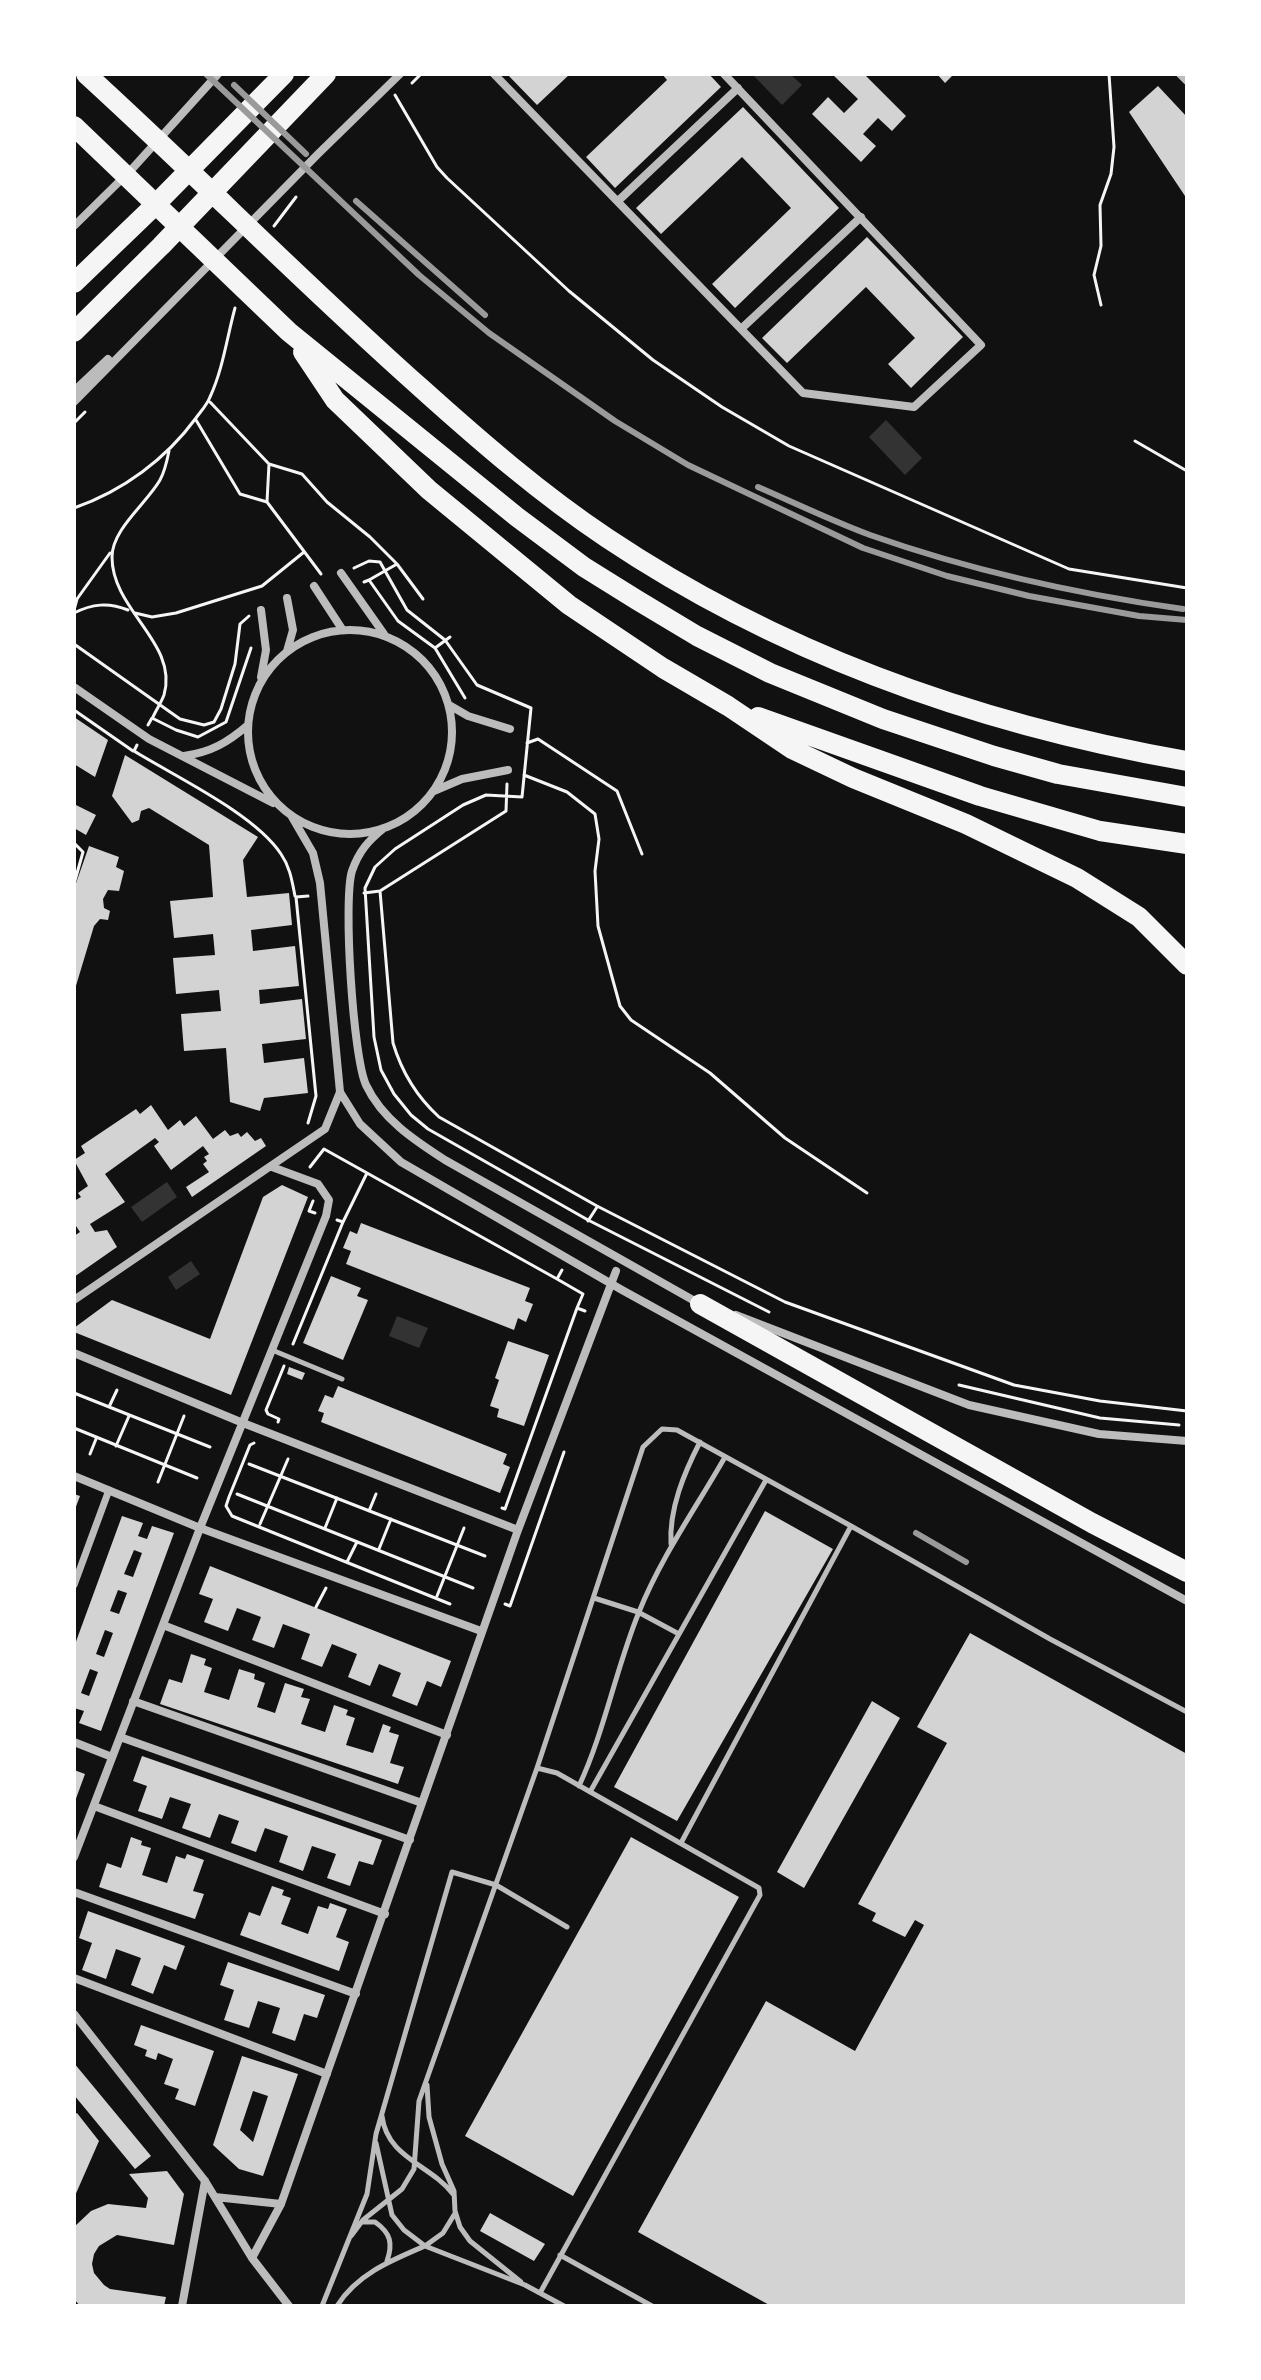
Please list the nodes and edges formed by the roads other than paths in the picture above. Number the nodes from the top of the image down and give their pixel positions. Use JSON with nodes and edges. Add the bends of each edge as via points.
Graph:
{"nodes":[{"id":1,"x":86,"y":74,"type":"edge"},
{"id":2,"x":218,"y":74,"type":"edge"},
{"id":3,"x":284,"y":74,"type":"edge"},
{"id":4,"x":326,"y":74,"type":"edge"},
{"id":5,"x":400,"y":74,"type":"edge"},
{"id":6,"x":493,"y":74,"type":"edge"},
{"id":7,"x":724,"y":74,"type":"edge"},
{"id":8,"x":1180,"y":74,"type":"edge"},
{"id":9,"x":1187,"y":81,"type":"edge"},
{"id":10,"x":738,"y":88,"type":"junction"},
{"id":11,"x":74,"y":126,"type":"edge"},
{"id":12,"x":618,"y":201,"type":"junction"},
{"id":13,"x":861,"y":217,"type":"junction"},
{"id":14,"x":74,"y":226,"type":"edge"},
{"id":15,"x":74,"y":283,"type":"edge"},
{"id":16,"x":177,"y":296,"type":"junction"},
{"id":17,"x":741,"y":329,"type":"junction"},
{"id":18,"x":289,"y":332,"type":"junction"},
{"id":19,"x":74,"y":335,"type":"edge"},
{"id":20,"x":74,"y":391,"type":"edge"},
{"id":21,"x":74,"y":402,"type":"edge"},
{"id":22,"x":341,"y":573,"type":"road end"},
{"id":23,"x":314,"y":586,"type":"road end"},
{"id":24,"x":287,"y":598,"type":"dead end"},
{"id":25,"x":261,"y":610,"type":"road end"},
{"id":26,"x":342,"y":629,"type":"junction"},
{"id":27,"x":384,"y":635,"type":"junction"},
{"id":28,"x":287,"y":651,"type":"junction"},
{"id":29,"x":259,"y":684,"type":"junction"},
{"id":30,"x":74,"y":687,"type":"edge"},
{"id":31,"x":449,"y":705,"type":"junction"},
{"id":32,"x":728,"y":706,"type":"junction"},
{"id":33,"x":248,"y":725,"type":"junction"},
{"id":34,"x":510,"y":729,"type":"dead end"},
{"id":35,"x":184,"y":757,"type":"junction"},
{"id":36,"x":1187,"y":761,"type":"edge"},
{"id":37,"x":508,"y":770,"type":"road end"},
{"id":38,"x":434,"y":791,"type":"junction"},
{"id":39,"x":1187,"y":797,"type":"edge"},
{"id":40,"x":280,"y":807,"type":"junction"},
{"id":41,"x":292,"y":817,"type":"junction"},
{"id":42,"x":384,"y":828,"type":"junction"},
{"id":43,"x":1187,"y":844,"type":"edge"},
{"id":44,"x":1187,"y":965,"type":"edge"},
{"id":45,"x":340,"y":1092,"type":"junction"},
{"id":46,"x":272,"y":1167,"type":"junction"},
{"id":47,"x":606,"y":1250,"type":"junction"},
{"id":48,"x":638,"y":1268,"type":"junction"},
{"id":49,"x":616,"y":1271,"type":"junction"},
{"id":50,"x":610,"y":1283,"type":"junction"},
{"id":51,"x":74,"y":1300,"type":"edge"},
{"id":52,"x":700,"y":1304,"type":"junction"},
{"id":53,"x":272,"y":1350,"type":"junction"},
{"id":54,"x":74,"y":1353,"type":"edge"},
{"id":55,"x":342,"y":1379,"type":"dead end"},
{"id":56,"x":243,"y":1423,"type":"junction"},
{"id":57,"x":1187,"y":1441,"type":"edge"},
{"id":58,"x":700,"y":1442,"type":"junction"},
{"id":59,"x":725,"y":1457,"type":"junction"},
{"id":60,"x":74,"y":1476,"type":"edge"},
{"id":61,"x":766,"y":1480,"type":"junction"},
{"id":62,"x":109,"y":1490,"type":"junction"},
{"id":63,"x":851,"y":1526,"type":"junction"},
{"id":64,"x":200,"y":1528,"type":"junction"},
{"id":65,"x":518,"y":1530,"type":"junction"},
{"id":66,"x":671,"y":1544,"type":"junction"},
{"id":67,"x":1187,"y":1572,"type":"edge"},
{"id":68,"x":74,"y":1585,"type":"edge"},
{"id":69,"x":594,"y":1598,"type":"junction"},
{"id":70,"x":1187,"y":1601,"type":"edge"},
{"id":71,"x":638,"y":1612,"type":"junction"},
{"id":72,"x":163,"y":1625,"type":"junction"},
{"id":73,"x":481,"y":1631,"type":"junction"},
{"id":74,"x":679,"y":1634,"type":"junction"},
{"id":75,"x":133,"y":1701,"type":"junction"},
{"id":76,"x":1187,"y":1712,"type":"edge"},
{"id":77,"x":447,"y":1735,"type":"junction"},
{"id":78,"x":120,"y":1737,"type":"junction"},
{"id":79,"x":74,"y":1742,"type":"edge"},
{"id":80,"x":112,"y":1757,"type":"junction"},
{"id":81,"x":537,"y":1768,"type":"junction"},
{"id":82,"x":579,"y":1786,"type":"junction"},
{"id":83,"x":590,"y":1792,"type":"junction"},
{"id":84,"x":422,"y":1803,"type":"junction"},
{"id":85,"x":94,"y":1806,"type":"junction"},
{"id":86,"x":410,"y":1840,"type":"junction"},
{"id":87,"x":681,"y":1843,"type":"junction"},
{"id":88,"x":74,"y":1857,"type":"edge"},
{"id":89,"x":496,"y":1885,"type":"junction"},
{"id":90,"x":74,"y":1892,"type":"edge"},
{"id":91,"x":385,"y":1914,"type":"junction"},
{"id":92,"x":567,"y":1927,"type":"dead end"},
{"id":93,"x":74,"y":1978,"type":"edge"},
{"id":94,"x":356,"y":1994,"type":"junction"},
{"id":95,"x":74,"y":2014,"type":"edge"},
{"id":96,"x":327,"y":2074,"type":"junction"},
{"id":97,"x":427,"y":2081,"type":"junction"},
{"id":98,"x":383,"y":2107,"type":"junction"},
{"id":99,"x":376,"y":2134,"type":"junction"},
{"id":100,"x":415,"y":2164,"type":"junction"},
{"id":101,"x":205,"y":2181,"type":"junction"},
{"id":102,"x":215,"y":2197,"type":"junction"},
{"id":103,"x":389,"y":2200,"type":"junction"},
{"id":104,"x":456,"y":2200,"type":"junction"},
{"id":105,"x":281,"y":2204,"type":"junction"},
{"id":106,"x":455,"y":2211,"type":"junction"},
{"id":107,"x":359,"y":2224,"type":"junction"},
{"id":108,"x":351,"y":2236,"type":"junction"},
{"id":109,"x":425,"y":2246,"type":"junction"},
{"id":110,"x":560,"y":2255,"type":"junction"},
{"id":111,"x":252,"y":2258,"type":"junction"},
{"id":112,"x":387,"y":2262,"type":"junction"},
{"id":113,"x":525,"y":2285,"type":"junction"},
{"id":114,"x":540,"y":2293,"type":"junction"},
{"id":115,"x":182,"y":2306,"type":"edge"},
{"id":116,"x":289,"y":2306,"type":"edge"},
{"id":117,"x":322,"y":2306,"type":"edge"},
{"id":118,"x":337,"y":2306,"type":"edge"},
{"id":119,"x":564,"y":2306,"type":"edge"},
{"id":120,"x":652,"y":2306,"type":"edge"}],
"edges":[{"from":1,"to":36,"type":"highway","via":[[476,438],[607,538],[717,605],[899,687],[1006,721]]},
{"from":2,"to":14,"type":"street"},
{"from":3,"to":15,"type":"highway"},
{"from":4,"to":19,"type":"highway"},
{"from":5,"to":16,"type":"street"},
{"from":6,"to":12,"type":"street"},
{"from":7,"to":10,"type":"street"},
{"from":8,"to":9,"type":"street"},
{"from":10,"to":12,"type":"street"},
{"from":10,"to":13,"type":"street"},
{"from":11,"to":18,"type":"highway"},
{"from":12,"to":17,"type":"street"},
{"from":13,"to":17,"type":"street"},
{"from":13,"to":17,"type":"street","via":[[981,345],[914,407],[803,393]]},
{"from":16,"to":20,"type":"street"},
{"from":16,"to":21,"type":"street"},
{"from":18,"to":32,"type":"highway","via":[[335,400],[440,499],[569,605]]},
{"from":18,"to":39,"type":"highway","via":[[584,567],[697,636],[770,673],[883,719],[994,756],[1058,774]]},
{"from":22,"to":27,"type":"street"},
{"from":23,"to":26,"type":"street"},
{"from":24,"to":28,"type":"street","via":[[293,630]]},
{"from":25,"to":29,"type":"street","via":[[266,650]]},
{"from":26,"to":27,"type":"street"},
{"from":26,"to":28,"type":"street"},
{"from":27,"to":31,"type":"street","via":[[407,645],[426,662]]},
{"from":28,"to":29,"type":"street"},
{"from":29,"to":33,"type":"street"},
{"from":30,"to":35,"type":"street"},
{"from":31,"to":34,"type":"street"},
{"from":31,"to":38,"type":"street","via":[[451,749]]},
{"from":32,"to":43,"type":"highway","via":[[980,796],[1100,831]]},
{"from":32,"to":44,"type":"highway","via":[[792,749],[1077,878],[1139,917]]},
{"from":33,"to":35,"type":"street","via":[[225,744]]},
{"from":33,"to":40,"type":"street","via":[[254,769]]},
{"from":35,"to":40,"type":"street"},
{"from":37,"to":38,"type":"street"},
{"from":38,"to":42,"type":"street","via":[[412,813]]},
{"from":40,"to":41,"type":"street"},
{"from":41,"to":42,"type":"street","via":[[337,833]]},
{"from":41,"to":45,"type":"street","via":[[313,853],[321,895]]},
{"from":42,"to":47,"type":"street","via":[[363,845],[349,893],[357,1057],[366,1086],[406,1135]]},
{"from":45,"to":46,"type":"street","via":[[325,1129]]},
{"from":45,"to":50,"type":"street","via":[[360,1124],[401,1162]]},
{"from":46,"to":51,"type":"street"},
{"from":46,"to":53,"type":"street","via":[[318,1184],[329,1200]]},
{"from":47,"to":48,"type":"street"},
{"from":47,"to":49,"type":"street"},
{"from":48,"to":49,"type":"street"},
{"from":48,"to":52,"type":"street"},
{"from":49,"to":50,"type":"street"},
{"from":50,"to":65,"type":"street"},
{"from":50,"to":70,"type":"street"},
{"from":52,"to":57,"type":"street","via":[[969,1405],[1099,1434]]},
{"from":52,"to":67,"type":"highway"},
{"from":53,"to":55,"type":"lane"},
{"from":53,"to":56,"type":"street"},
{"from":54,"to":56,"type":"street"},
{"from":56,"to":64,"type":"street"},
{"from":56,"to":65,"type":"street"},
{"from":58,"to":59,"type":"lane"},
{"from":58,"to":66,"type":"lane","via":[[670,1524]]},
{"from":58,"to":69,"type":"lane","via":[[662,1429],[643,1447]]},
{"from":59,"to":61,"type":"lane"},
{"from":59,"to":66,"type":"lane"},
{"from":60,"to":62,"type":"street"},
{"from":61,"to":63,"type":"lane"},
{"from":61,"to":74,"type":"lane"},
{"from":62,"to":64,"type":"street"},
{"from":62,"to":68,"type":"street"},
{"from":63,"to":76,"type":"lane"},
{"from":63,"to":87,"type":"lane"},
{"from":64,"to":72,"type":"street"},
{"from":64,"to":73,"type":"street"},
{"from":65,"to":73,"type":"street"},
{"from":66,"to":71,"type":"lane"},
{"from":69,"to":71,"type":"lane"},
{"from":69,"to":81,"type":"lane"},
{"from":71,"to":74,"type":"lane"},
{"from":71,"to":82,"type":"lane"},
{"from":72,"to":75,"type":"street"},
{"from":72,"to":77,"type":"street"},
{"from":73,"to":77,"type":"street"},
{"from":74,"to":83,"type":"lane"},
{"from":75,"to":78,"type":"street"},
{"from":75,"to":84,"type":"street"},
{"from":77,"to":84,"type":"street"},
{"from":78,"to":80,"type":"street"},
{"from":78,"to":86,"type":"street"},
{"from":79,"to":80,"type":"street"},
{"from":80,"to":85,"type":"street"},
{"from":81,"to":82,"type":"lane"},
{"from":81,"to":89,"type":"lane"},
{"from":82,"to":83,"type":"lane"},
{"from":83,"to":87,"type":"lane"},
{"from":84,"to":86,"type":"street"},
{"from":85,"to":88,"type":"street"},
{"from":85,"to":91,"type":"street"},
{"from":86,"to":91,"type":"street"},
{"from":87,"to":110,"type":"lane","via":[[759,1888],[760,1895]]},
{"from":89,"to":92,"type":"lane"},
{"from":89,"to":97,"type":"lane"},
{"from":89,"to":98,"type":"lane","via":[[452,1872]]},
{"from":90,"to":94,"type":"street"},
{"from":91,"to":94,"type":"street"},
{"from":93,"to":96,"type":"street"},
{"from":94,"to":96,"type":"street"},
{"from":95,"to":101,"type":"street"},
{"from":96,"to":105,"type":"street"},
{"from":97,"to":100,"type":"lane","via":[[418,2111]]},
{"from":97,"to":104,"type":"lane","via":[[429,2117]]},
{"from":98,"to":99,"type":"lane"},
{"from":98,"to":100,"type":"lane","via":[[388,2134]]},
{"from":99,"to":103,"type":"lane"},
{"from":99,"to":108,"type":"lane","via":[[370,2182]]},
{"from":100,"to":103,"type":"lane","via":[[408,2182]]},
{"from":100,"to":104,"type":"lane"},
{"from":101,"to":102,"type":"street"},
{"from":101,"to":115,"type":"street"},
{"from":102,"to":105,"type":"street"},
{"from":102,"to":111,"type":"street"},
{"from":103,"to":107,"type":"lane"},
{"from":103,"to":109,"type":"lane","via":[[399,2225]]},
{"from":104,"to":106,"type":"lane"},
{"from":105,"to":111,"type":"street"},
{"from":106,"to":109,"type":"lane","via":[[443,2233]]},
{"from":106,"to":113,"type":"lane","via":[[470,2241]]},
{"from":107,"to":108,"type":"lane"},
{"from":107,"to":112,"type":"lane","via":[[369,2220],[386,2231],[391,2246]]},
{"from":108,"to":117,"type":"lane"},
{"from":109,"to":112,"type":"lane"},
{"from":109,"to":113,"type":"lane"},
{"from":110,"to":114,"type":"lane"},
{"from":110,"to":120,"type":"lane"},
{"from":111,"to":116,"type":"street"},
{"from":112,"to":118,"type":"lane","via":[[350,2288]]},
{"from":113,"to":114,"type":"lane"},
{"from":114,"to":119,"type":"lane"}]}
